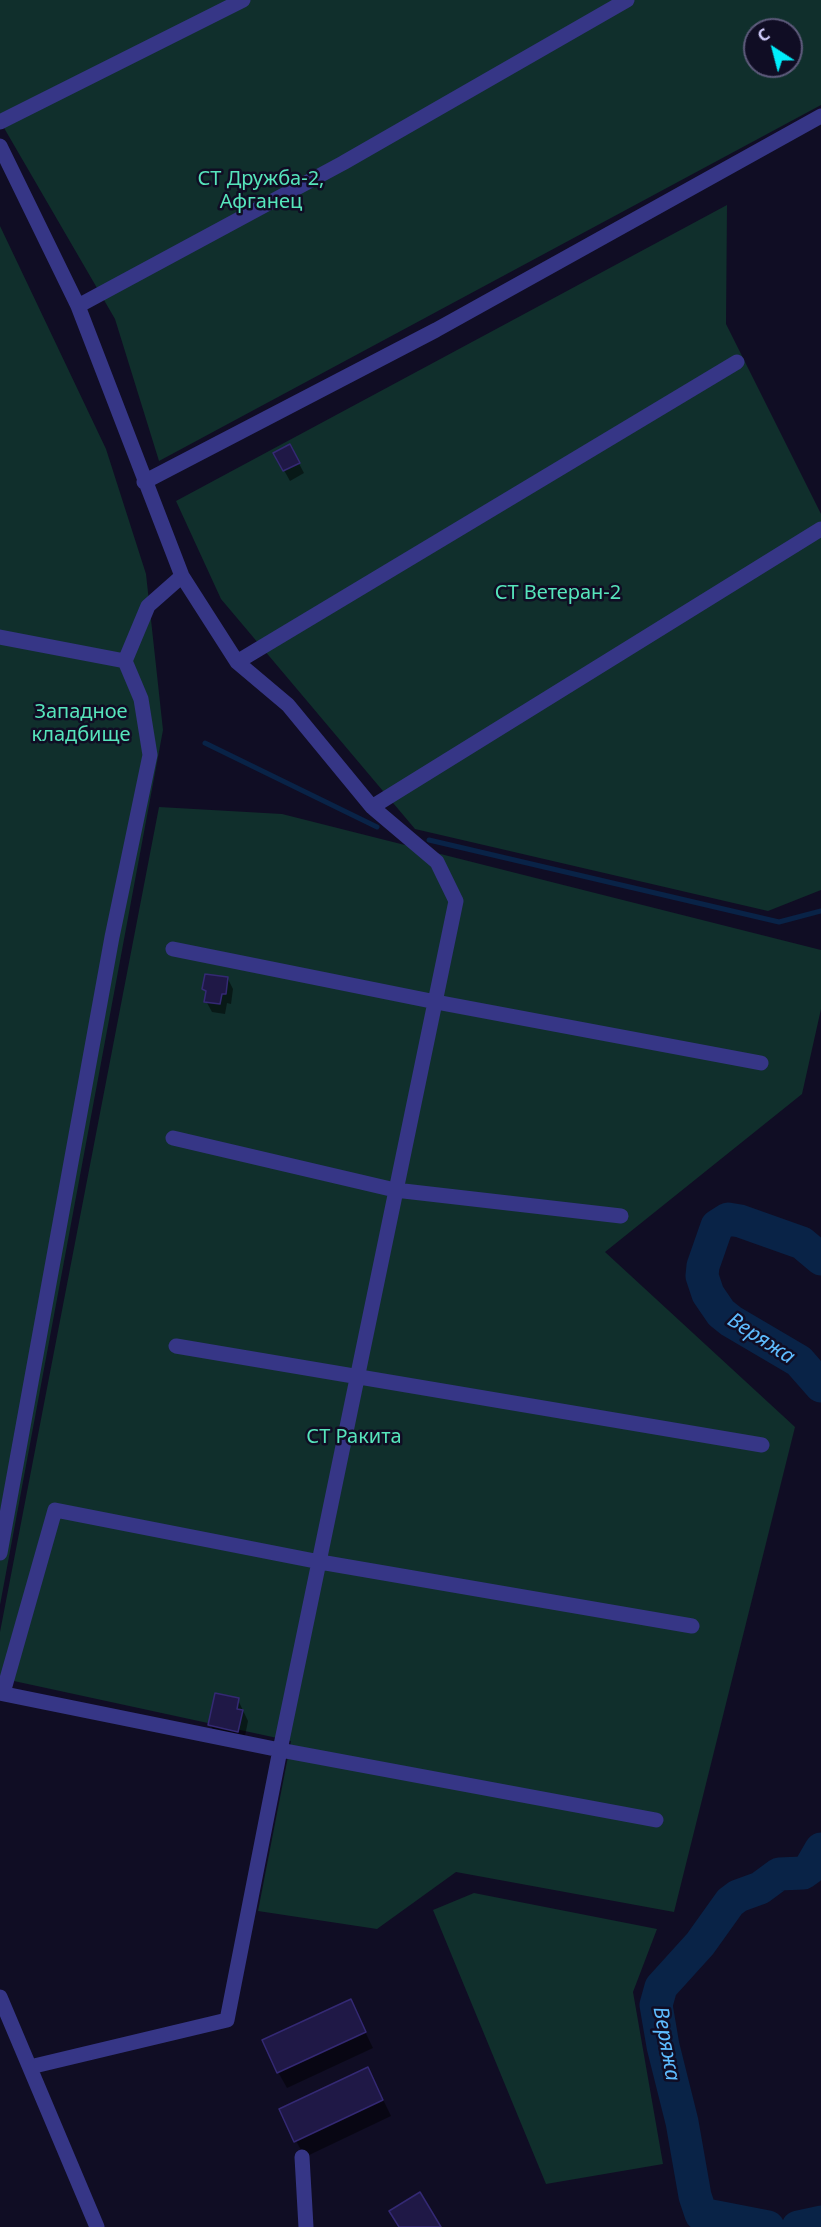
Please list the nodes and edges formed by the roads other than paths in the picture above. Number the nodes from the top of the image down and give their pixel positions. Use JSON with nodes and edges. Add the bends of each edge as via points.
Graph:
{"nodes":[{"id":1,"x":243,"y":0,"type":"edge"},
{"id":2,"x":627,"y":0,"type":"edge"},
{"id":3,"x":821,"y":116,"type":"edge"},
{"id":4,"x":0,"y":122,"type":"edge"},
{"id":5,"x":0,"y":146,"type":"edge"},
{"id":6,"x":78,"y":306,"type":"junction"},
{"id":7,"x":737,"y":362,"type":"dead end"},
{"id":8,"x":144,"y":482,"type":"junction"},
{"id":9,"x":821,"y":529,"type":"edge"},
{"id":10,"x":182,"y":576,"type":"junction"},
{"id":11,"x":0,"y":637,"type":"edge"},
{"id":12,"x":125,"y":661,"type":"junction"},
{"id":13,"x":237,"y":662,"type":"junction"},
{"id":14,"x":372,"y":807,"type":"junction"},
{"id":15,"x":173,"y":949,"type":"dead end"},
{"id":16,"x":436,"y":1002,"type":"junction"},
{"id":17,"x":762,"y":1063,"type":"dead end"},
{"id":18,"x":173,"y":1138,"type":"dead end"},
{"id":19,"x":395,"y":1190,"type":"junction"},
{"id":20,"x":621,"y":1216,"type":"dead end"},
{"id":21,"x":176,"y":1346,"type":"dead end"},
{"id":22,"x":358,"y":1377,"type":"junction"},
{"id":23,"x":762,"y":1445,"type":"dead end"},
{"id":24,"x":0,"y":1553,"type":"edge"},
{"id":25,"x":320,"y":1562,"type":"junction"},
{"id":26,"x":692,"y":1626,"type":"dead end"},
{"id":27,"x":1,"y":1693,"type":"edge"},
{"id":28,"x":280,"y":1750,"type":"junction"},
{"id":29,"x":656,"y":1820,"type":"dead end"},
{"id":30,"x":0,"y":1997,"type":"edge"},
{"id":31,"x":30,"y":2067,"type":"junction"},
{"id":32,"x":302,"y":2157,"type":"dead end"},
{"id":33,"x":97,"y":2227,"type":"edge"},
{"id":34,"x":306,"y":2227,"type":"edge"}],
"edges":[{"from":1,"to":4,"type":"street"},
{"from":2,"to":6,"type":"street","via":[[343,163]]},
{"from":3,"to":8,"type":"street","via":[[436,330]]},
{"from":5,"to":6,"type":"street"},
{"from":6,"to":8,"type":"street"},
{"from":7,"to":13,"type":"street"},
{"from":8,"to":10,"type":"street"},
{"from":9,"to":14,"type":"street"},
{"from":10,"to":12,"type":"street","via":[[148,606]]},
{"from":10,"to":13,"type":"street"},
{"from":11,"to":12,"type":"street"},
{"from":12,"to":24,"type":"street","via":[[141,699],[150,755],[112,937]]},
{"from":13,"to":14,"type":"street","via":[[288,705]]},
{"from":14,"to":16,"type":"street","via":[[437,862],[456,901]]},
{"from":15,"to":16,"type":"street"},
{"from":16,"to":17,"type":"street"},
{"from":16,"to":19,"type":"street"},
{"from":18,"to":19,"type":"street"},
{"from":19,"to":20,"type":"street"},
{"from":19,"to":22,"type":"street"},
{"from":21,"to":22,"type":"street"},
{"from":22,"to":23,"type":"street"},
{"from":22,"to":25,"type":"street"},
{"from":25,"to":26,"type":"street"},
{"from":25,"to":27,"type":"street","via":[[56,1510]]},
{"from":25,"to":28,"type":"street"},
{"from":27,"to":28,"type":"street"},
{"from":28,"to":29,"type":"street"},
{"from":28,"to":31,"type":"street","via":[[227,2020]]},
{"from":30,"to":31,"type":"street"},
{"from":31,"to":33,"type":"street"},
{"from":32,"to":34,"type":"street"}]}
